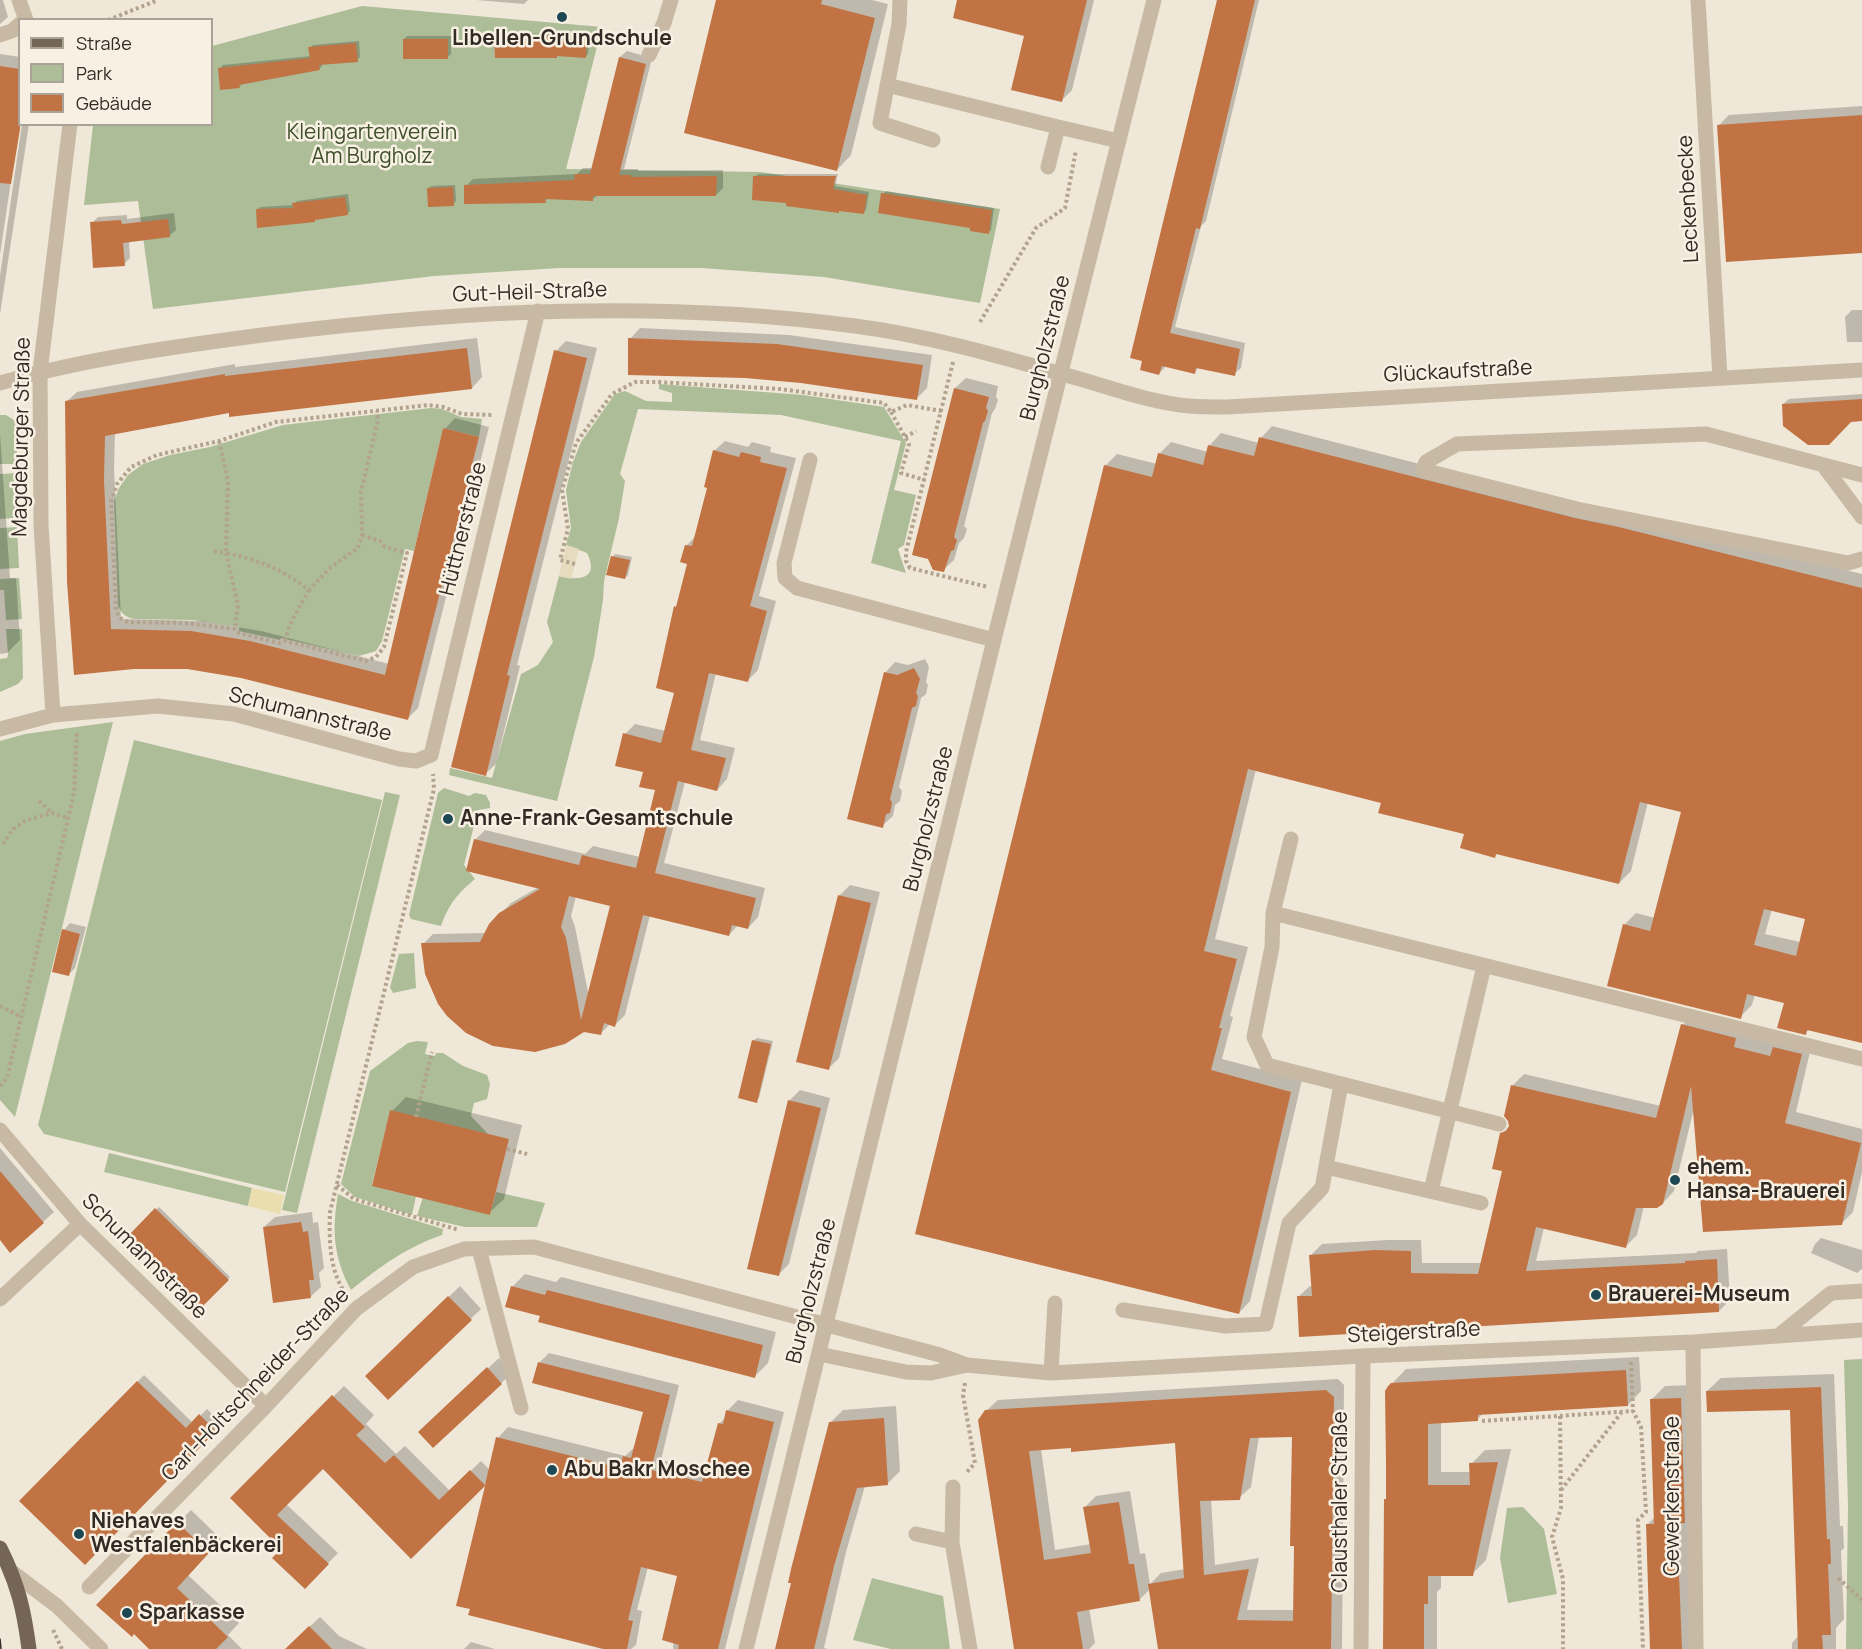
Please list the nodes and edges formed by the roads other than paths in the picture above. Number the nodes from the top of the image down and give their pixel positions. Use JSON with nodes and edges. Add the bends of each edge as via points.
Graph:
{"nodes":[{"id":1,"x":19,"y":0,"type":"edge"},
{"id":2,"x":671,"y":0,"type":"edge"},
{"id":3,"x":900,"y":0,"type":"edge"},
{"id":4,"x":1154,"y":0,"type":"edge"},
{"id":5,"x":1698,"y":0,"type":"edge"},
{"id":6,"x":25,"y":18,"type":"edge"},
{"id":7,"x":18,"y":26,"type":"edge"},
{"id":8,"x":0,"y":35,"type":"edge"},
{"id":9,"x":649,"y":56,"type":"dead end"},
{"id":10,"x":887,"y":85,"type":"junction"},
{"id":11,"x":70,"y":126,"type":"edge"},
{"id":12,"x":1058,"y":127,"type":"junction"},
{"id":13,"x":933,"y":140,"type":"dead end"},
{"id":14,"x":1119,"y":141,"type":"junction"},
{"id":15,"x":1048,"y":167,"type":"dead end"},
{"id":16,"x":538,"y":311,"type":"junction"},
{"id":17,"x":1862,"y":370,"type":"edge"},
{"id":18,"x":40,"y":372,"type":"junction"},
{"id":19,"x":1061,"y":374,"type":"junction"},
{"id":20,"x":1720,"y":378,"type":"junction"},
{"id":21,"x":0,"y":383,"type":"edge"},
{"id":22,"x":810,"y":460,"type":"dead end"},
{"id":23,"x":1823,"y":465,"type":"junction"},
{"id":24,"x":1862,"y":476,"type":"edge"},
{"id":25,"x":1862,"y":517,"type":"edge"},
{"id":26,"x":1862,"y":559,"type":"edge"},
{"id":27,"x":994,"y":640,"type":"junction"},
{"id":28,"x":52,"y":715,"type":"junction"},
{"id":29,"x":0,"y":729,"type":"edge"},
{"id":30,"x":431,"y":755,"type":"joint"},
{"id":31,"x":1291,"y":839,"type":"dead end"},
{"id":32,"x":1273,"y":913,"type":"junction"},
{"id":33,"x":1484,"y":966,"type":"junction"},
{"id":34,"x":1862,"y":1059,"type":"edge"},
{"id":35,"x":1341,"y":1084,"type":"junction"},
{"id":36,"x":1449,"y":1113,"type":"junction"},
{"id":37,"x":1499,"y":1124,"type":"dead end"},
{"id":38,"x":0,"y":1130,"type":"edge"},
{"id":39,"x":1326,"y":1167,"type":"junction"},
{"id":40,"x":1431,"y":1191,"type":"junction"},
{"id":41,"x":1481,"y":1203,"type":"dead end"},
{"id":42,"x":80,"y":1224,"type":"junction"},
{"id":43,"x":479,"y":1249,"type":"junction"},
{"id":44,"x":1862,"y":1291,"type":"edge"},
{"id":45,"x":0,"y":1299,"type":"edge"},
{"id":46,"x":1055,"y":1303,"type":"dead end"},
{"id":47,"x":1123,"y":1310,"type":"dead end"},
{"id":48,"x":826,"y":1325,"type":"junction"},
{"id":49,"x":1862,"y":1330,"type":"edge"},
{"id":50,"x":1778,"y":1336,"type":"junction"},
{"id":51,"x":1693,"y":1342,"type":"junction"},
{"id":52,"x":819,"y":1354,"type":"junction"},
{"id":53,"x":1363,"y":1356,"type":"junction"},
{"id":54,"x":967,"y":1365,"type":"junction"},
{"id":55,"x":1051,"y":1373,"type":"junction"},
{"id":56,"x":266,"y":1406,"type":"junction"},
{"id":57,"x":521,"y":1408,"type":"dead end"},
{"id":58,"x":953,"y":1487,"type":"road end"},
{"id":59,"x":916,"y":1534,"type":"dead end"},
{"id":60,"x":952,"y":1542,"type":"junction"},
{"id":61,"x":0,"y":1548,"type":"edge"},
{"id":62,"x":12,"y":1572,"type":"junction"},
{"id":63,"x":89,"y":1587,"type":"dead end"},
{"id":64,"x":29,"y":1649,"type":"edge"},
{"id":65,"x":101,"y":1649,"type":"edge"},
{"id":66,"x":746,"y":1649,"type":"edge"},
{"id":67,"x":970,"y":1649,"type":"edge"},
{"id":68,"x":1361,"y":1649,"type":"edge"},
{"id":69,"x":1696,"y":1649,"type":"edge"}],
"edges":[{"from":1,"to":6,"type":"street"},
{"from":2,"to":9,"type":"street"},
{"from":3,"to":10,"type":"street"},
{"from":4,"to":14,"type":"street","name":"Burgholzstraße"},
{"from":5,"to":20,"type":"street","name":"Leckenbecke"},
{"from":7,"to":8,"type":"street"},
{"from":10,"to":12,"type":"street"},
{"from":10,"to":13,"type":"street","via":[[880,123]]},
{"from":11,"to":18,"type":"street","name":"Magdeburger Straße"},
{"from":12,"to":14,"type":"street"},
{"from":12,"to":15,"type":"street"},
{"from":14,"to":19,"type":"street","name":"Burgholzstraße"},
{"from":16,"to":18,"type":"street","name":"Gut-Heil-Straße","via":[[406,319],[291,332],[179,346]]},
{"from":16,"to":19,"type":"street","name":"Gut-Heil-Straße","via":[[736,315],[856,326],[918,337]]},
{"from":16,"to":30,"type":"street","name":"Hüttnerstraße"},
{"from":17,"to":20,"type":"street","name":"Glückaufstraße"},
{"from":18,"to":21,"type":"street","name":"Gut-Heil-Straße"},
{"from":18,"to":28,"type":"street","name":"Magdeburger Straße","via":[[41,525]]},
{"from":19,"to":20,"type":"street","name":"Glückaufstraße","via":[[1146,398],[1188,406],[1227,407]]},
{"from":19,"to":27,"type":"street","name":"Burgholzstraße"},
{"from":22,"to":27,"type":"street","via":[[784,563],[785,578],[797,588]]},
{"from":23,"to":24,"type":"street"},
{"from":23,"to":25,"type":"street"},
{"from":23,"to":26,"type":"street","via":[[1706,434],[1457,444],[1426,462],[1423,470],[1577,509],[1848,562]]},
{"from":27,"to":48,"type":"street","name":"Burgholzstraße"},
{"from":28,"to":29,"type":"street","name":"Schumannstraße"},
{"from":28,"to":30,"type":"street","name":"Schumannstraße","via":[[158,706],[234,714],[399,759],[416,761]]},
{"from":31,"to":32,"type":"street"},
{"from":32,"to":33,"type":"street"},
{"from":32,"to":35,"type":"street","via":[[1272,947],[1254,1036],[1267,1065]]},
{"from":33,"to":34,"type":"street"},
{"from":33,"to":36,"type":"street"},
{"from":35,"to":36,"type":"street"},
{"from":35,"to":39,"type":"street"},
{"from":36,"to":37,"type":"street"},
{"from":36,"to":40,"type":"street"},
{"from":38,"to":42,"type":"street","name":"Schumannstraße"},
{"from":39,"to":40,"type":"street"},
{"from":39,"to":47,"type":"street","via":[[1322,1188],[1289,1223],[1266,1324],[1225,1326]]},
{"from":40,"to":41,"type":"street"},
{"from":42,"to":45,"type":"street"},
{"from":42,"to":56,"type":"street","name":"Schumannstraße"},
{"from":43,"to":48,"type":"street","name":"Carl-Holtschneider-Straße","via":[[534,1247]]},
{"from":43,"to":56,"type":"street","name":"Carl-Holtschneider-Straße","via":[[464,1249],[413,1267],[356,1309]]},
{"from":43,"to":57,"type":"street"},
{"from":44,"to":50,"type":"street","via":[[1831,1293]]},
{"from":46,"to":55,"type":"street"},
{"from":48,"to":52,"type":"street","name":"Burgholzstraße"},
{"from":48,"to":54,"type":"street","name":"Steigerstraße"},
{"from":49,"to":50,"type":"street","name":"Steigerstraße"},
{"from":50,"to":51,"type":"street","name":"Steigerstraße"},
{"from":51,"to":53,"type":"street","name":"Steigerstraße"},
{"from":51,"to":69,"type":"street","name":"Gewerkenstraße"},
{"from":52,"to":54,"type":"street","name":"Steigerstraße","via":[[906,1372],[931,1373]]},
{"from":52,"to":66,"type":"street","name":"Burgholzstraße"},
{"from":53,"to":55,"type":"street","name":"Steigerstraße"},
{"from":53,"to":68,"type":"street","name":"Clausthaler Straße"},
{"from":54,"to":55,"type":"street","name":"Steigerstraße"},
{"from":56,"to":63,"type":"street","name":"Carl-Holtschneider-Straße"},
{"from":58,"to":60,"type":"street"},
{"from":59,"to":60,"type":"street"},
{"from":60,"to":67,"type":"street"},
{"from":61,"to":62,"type":"main road"},
{"from":62,"to":64,"type":"main road","via":[[22,1602]]},
{"from":62,"to":65,"type":"street","via":[[57,1606]]}]}
